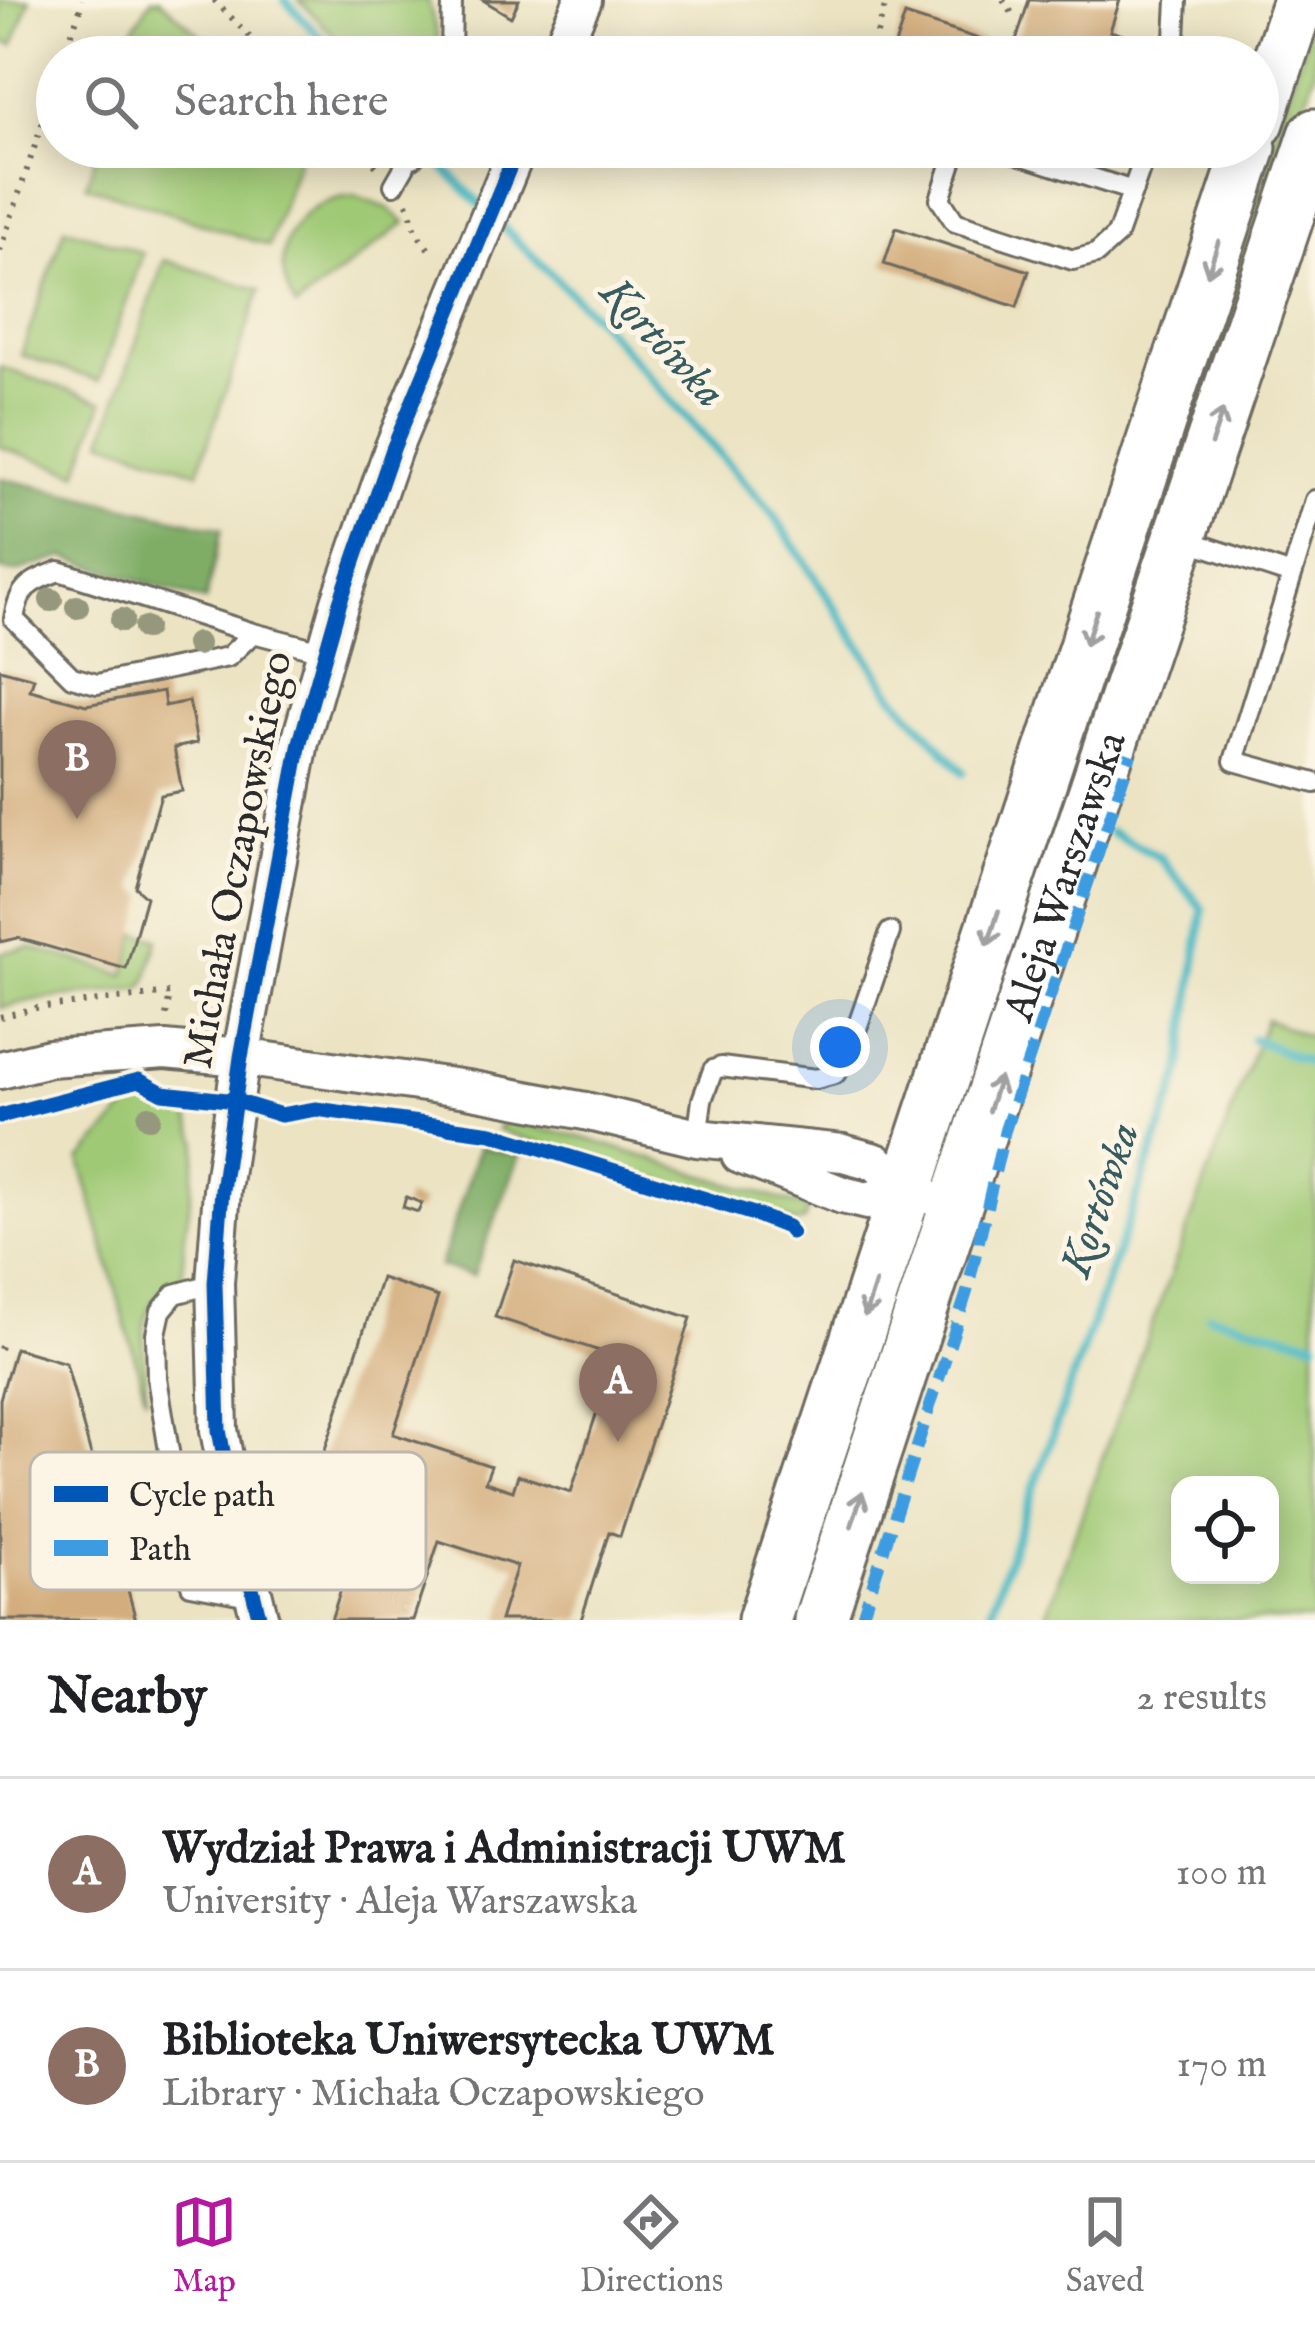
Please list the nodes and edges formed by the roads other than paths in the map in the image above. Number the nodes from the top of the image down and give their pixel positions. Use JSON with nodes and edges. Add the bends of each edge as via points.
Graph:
{"nodes":[{"id":1,"x":452,"y":0,"type":"edge"},
{"id":2,"x":584,"y":0,"type":"edge"},
{"id":3,"x":1177,"y":0,"type":"edge"},
{"id":4,"x":1298,"y":0,"type":"edge"},
{"id":5,"x":451,"y":36,"type":"edge"},
{"id":6,"x":567,"y":36,"type":"edge"},
{"id":7,"x":1175,"y":36,"type":"edge"},
{"id":8,"x":1279,"y":58,"type":"edge"},
{"id":9,"x":1315,"y":135,"type":"edge"},
{"id":10,"x":406,"y":168,"type":"edge"},
{"id":11,"x":510,"y":168,"type":"edge"},
{"id":12,"x":950,"y":168,"type":"edge"},
{"id":13,"x":1061,"y":168,"type":"edge"},
{"id":14,"x":1140,"y":168,"type":"edge"},
{"id":15,"x":1243,"y":168,"type":"edge"},
{"id":16,"x":394,"y":185,"type":"dead end"},
{"id":17,"x":1132,"y":191,"type":"junction"},
{"id":18,"x":1315,"y":500,"type":"edge"},
{"id":19,"x":1179,"y":538,"type":"junction"},
{"id":20,"x":1292,"y":575,"type":"junction"},
{"id":21,"x":253,"y":633,"type":"junction"},
{"id":22,"x":326,"y":652,"type":"junction"},
{"id":23,"x":1315,"y":783,"type":"edge"},
{"id":24,"x":890,"y":932,"type":"dead end"},
{"id":25,"x":242,"y":1057,"type":"junction"},
{"id":26,"x":0,"y":1070,"type":"edge"},
{"id":27,"x":697,"y":1138,"type":"junction"},
{"id":28,"x":907,"y":1189,"type":"junction"},
{"id":29,"x":956,"y":1205,"type":"junction"},
{"id":30,"x":215,"y":1283,"type":"junction"},
{"id":31,"x":169,"y":1452,"type":"edge"},
{"id":32,"x":223,"y":1452,"type":"edge"},
{"id":33,"x":205,"y":1590,"type":"edge"},
{"id":34,"x":257,"y":1608,"type":"edge"},
{"id":35,"x":764,"y":1620,"type":"edge"},
{"id":36,"x":820,"y":1620,"type":"edge"}],
"edges":[{"from":1,"to":5,"type":"lane"},
{"from":2,"to":6,"type":"street"},
{"from":3,"to":7,"type":"lane"},
{"from":4,"to":8,"type":"main road"},
{"from":19,"to":9,"type":"main road","name":"Aleja Warszawska","one_way":true},
{"from":10,"to":16,"type":"lane"},
{"from":11,"to":22,"type":"street","name":"Michała Oczapowskiego","via":[[393,449]]},
{"from":12,"to":17,"type":"lane","via":[[940,199],[955,222],[1073,260],[1118,235]]},
{"from":13,"to":17,"type":"lane"},
{"from":14,"to":17,"type":"lane"},
{"from":15,"to":28,"type":"main road","name":"Aleja Warszawska","one_way":true},
{"from":18,"to":20,"type":"lane"},
{"from":19,"to":20,"type":"lane"},
{"from":29,"to":19,"type":"main road","name":"Aleja Warszawska","one_way":true},
{"from":20,"to":23,"type":"lane","via":[[1234,760]]},
{"from":21,"to":21,"type":"lane","via":[[228,657],[97,684],[72,677],[14,620],[31,582],[59,571]]},
{"from":21,"to":22,"type":"lane"},
{"from":22,"to":25,"type":"street","name":"Michała Oczapowskiego","via":[[300,742]]},
{"from":24,"to":27,"type":"lane","via":[[835,1074],[713,1070]]},
{"from":25,"to":26,"type":"street","via":[[165,1050],[49,1058]]},
{"from":25,"to":27,"type":"street","via":[[467,1089]]},
{"from":25,"to":30,"type":"street","name":"Michała Oczapowskiego"},
{"from":27,"to":28,"type":"street","via":[[842,1196],[867,1201]]},
{"from":28,"to":29,"type":"street"},
{"from":28,"to":35,"type":"main road","name":"Aleja Warszawska","one_way":true},
{"from":36,"to":29,"type":"main road","name":"Aleja Warszawska","one_way":true},
{"from":30,"to":31,"type":"lane","via":[[175,1294],[160,1311],[157,1378]]},
{"from":30,"to":32,"type":"street","name":"Michała Oczapowskiego"},
{"from":33,"to":34,"type":"lane"}]}
